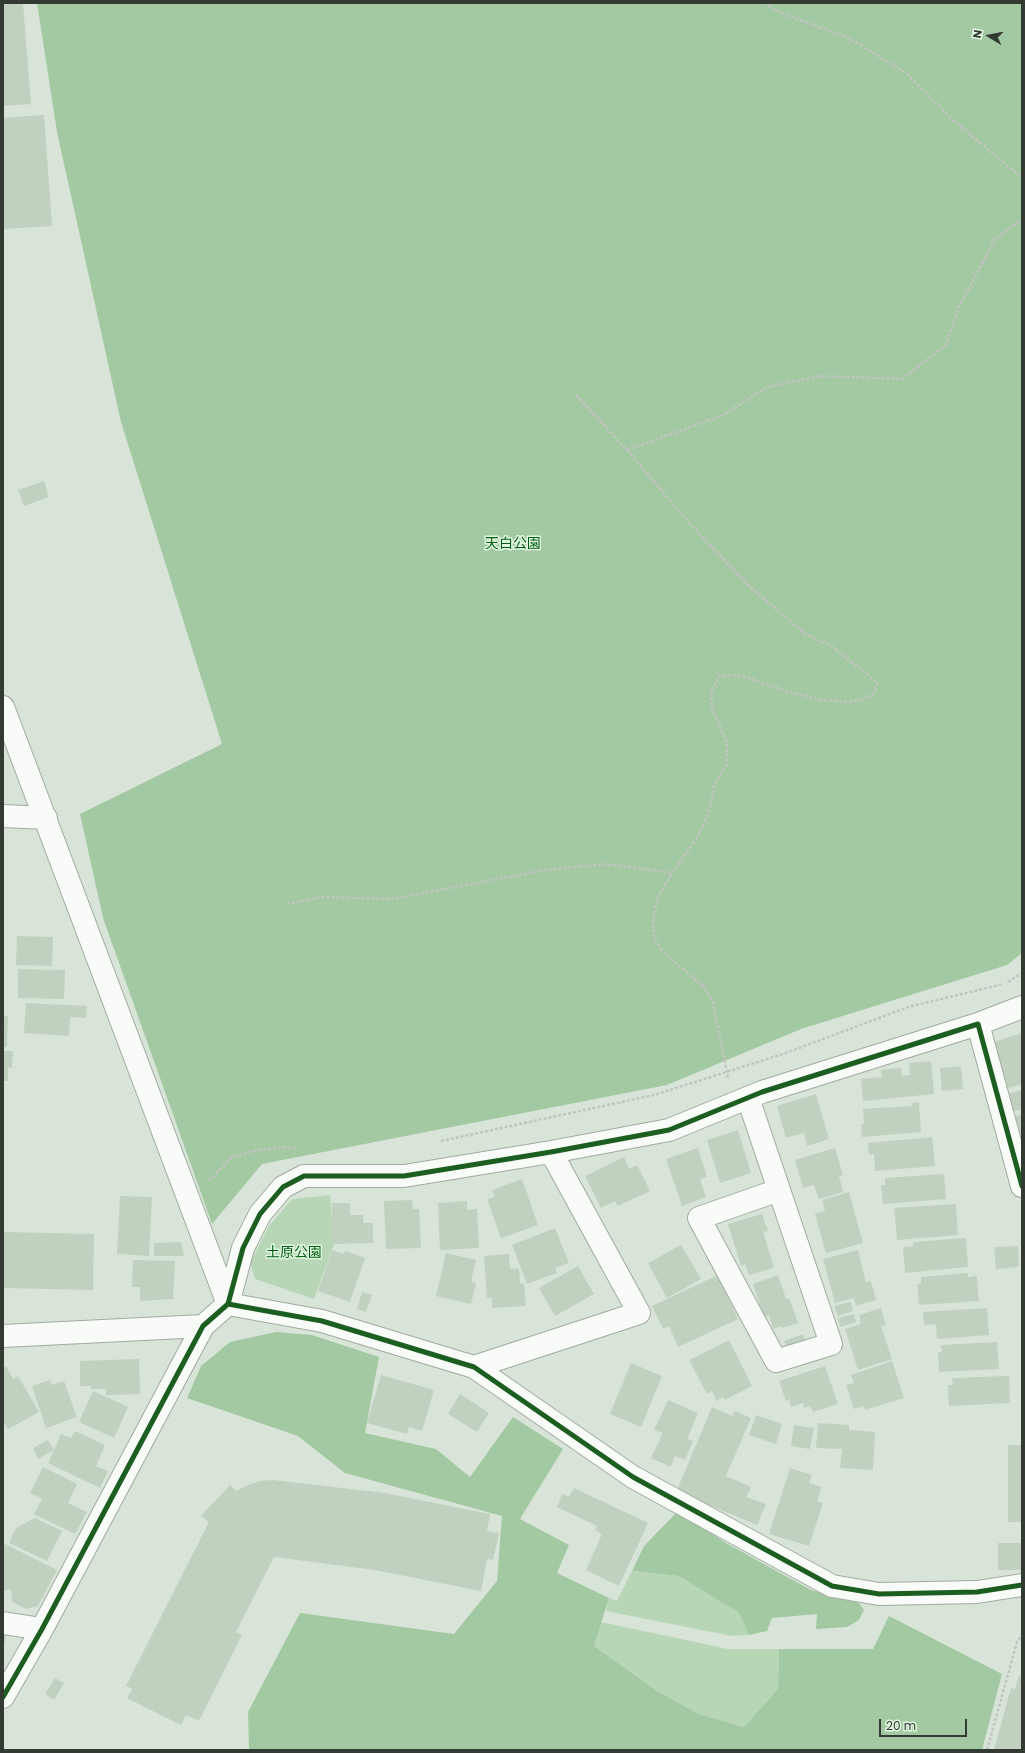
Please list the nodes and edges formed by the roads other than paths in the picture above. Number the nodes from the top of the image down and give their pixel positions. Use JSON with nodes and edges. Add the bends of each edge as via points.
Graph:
{"nodes":[{"id":1,"x":3,"y":708,"type":"edge"},
{"id":2,"x":3,"y":816,"type":"edge"},
{"id":3,"x":46,"y":818,"type":"junction"},
{"id":4,"x":1022,"y":1007,"type":"edge"},
{"id":5,"x":978,"y":1024,"type":"junction"},
{"id":6,"x":741,"y":1101,"type":"junction"},
{"id":7,"x":551,"y":1152,"type":"junction"},
{"id":8,"x":1022,"y":1186,"type":"edge"},
{"id":9,"x":779,"y":1190,"type":"junction"},
{"id":10,"x":228,"y":1304,"type":"junction"},
{"id":11,"x":203,"y":1326,"type":"junction"},
{"id":12,"x":3,"y":1336,"type":"edge"},
{"id":13,"x":474,"y":1366,"type":"junction"},
{"id":14,"x":1022,"y":1585,"type":"edge"},
{"id":15,"x":3,"y":1623,"type":"edge"},
{"id":16,"x":42,"y":1629,"type":"junction"},
{"id":17,"x":3,"y":1697,"type":"edge"}],
"edges":[{"from":1,"to":3,"type":"street"},
{"from":2,"to":3,"type":"street"},
{"from":3,"to":10,"type":"street"},
{"from":4,"to":5,"type":"street"},
{"from":5,"to":6,"type":"street"},
{"from":5,"to":8,"type":"street"},
{"from":6,"to":7,"type":"street","via":[[669,1130]]},
{"from":6,"to":9,"type":"street"},
{"from":7,"to":10,"type":"street","via":[[404,1176],[304,1176],[282,1187],[260,1214],[243,1248]]},
{"from":7,"to":13,"type":"street","via":[[639,1314]]},
{"from":9,"to":9,"type":"street","via":[[831,1344],[776,1362],[699,1218]]},
{"from":10,"to":11,"type":"street"},
{"from":10,"to":13,"type":"street","via":[[322,1321]]},
{"from":11,"to":12,"type":"street"},
{"from":11,"to":16,"type":"street"},
{"from":13,"to":14,"type":"street","via":[[633,1477],[832,1586],[879,1594],[976,1592]]},
{"from":15,"to":16,"type":"street"},
{"from":16,"to":17,"type":"street"}]}
